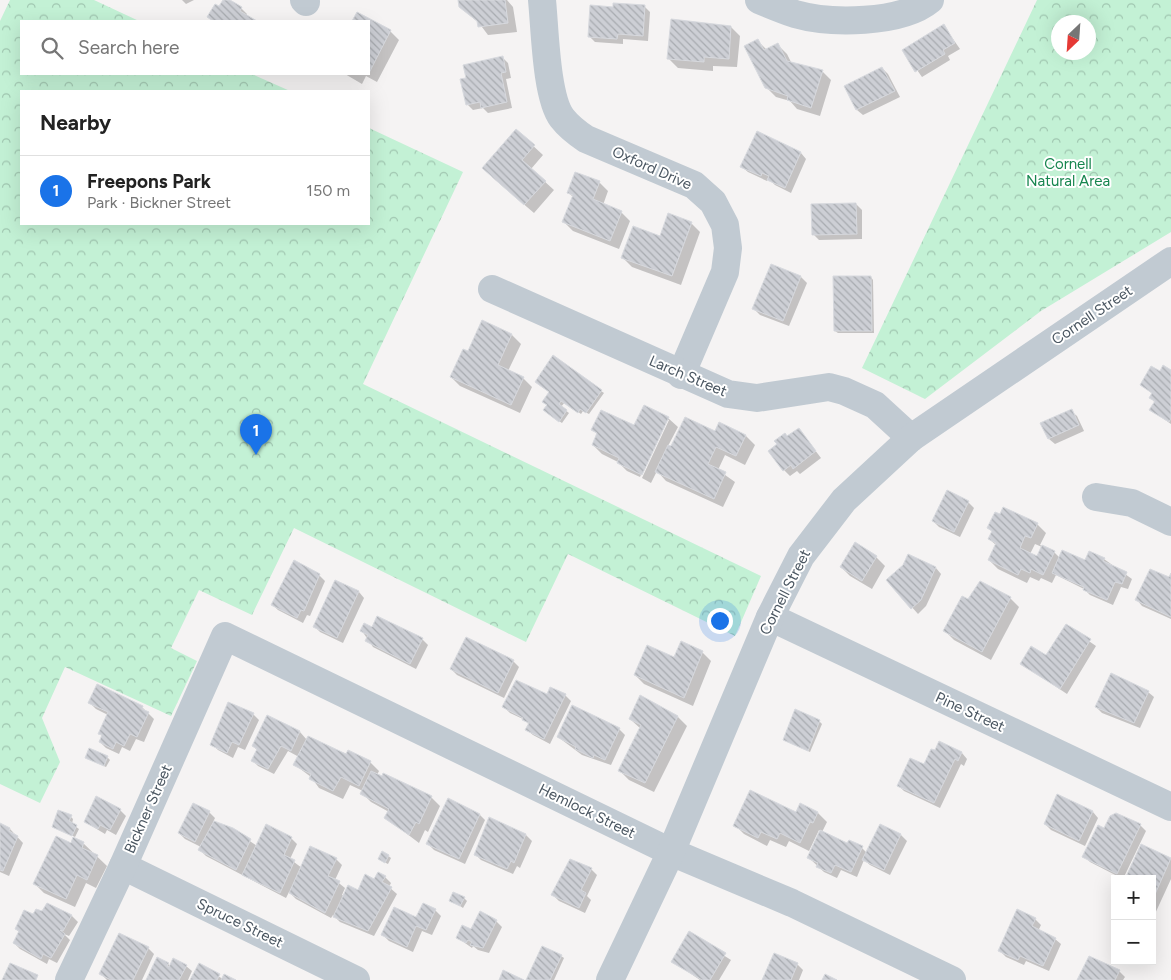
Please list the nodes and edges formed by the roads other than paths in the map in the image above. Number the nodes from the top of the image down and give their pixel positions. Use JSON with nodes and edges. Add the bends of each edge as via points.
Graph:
{"nodes":[{"id":1,"x":542,"y":0,"type":"edge"},
{"id":2,"x":759,"y":0,"type":"edge"},
{"id":3,"x":930,"y":0,"type":"edge"},
{"id":4,"x":1171,"y":260,"type":"edge"},
{"id":5,"x":492,"y":289,"type":"dead end"},
{"id":6,"x":681,"y":375,"type":"junction"},
{"id":7,"x":911,"y":438,"type":"junction"},
{"id":8,"x":1096,"y":497,"type":"dead end"},
{"id":9,"x":1171,"y":522,"type":"edge"},
{"id":10,"x":770,"y":617,"type":"junction"},
{"id":11,"x":225,"y":636,"type":"joint"},
{"id":12,"x":1171,"y":807,"type":"edge"},
{"id":13,"x":671,"y":852,"type":"junction"},
{"id":14,"x":123,"y":866,"type":"junction"},
{"id":15,"x":69,"y":980,"type":"edge"},
{"id":16,"x":356,"y":980,"type":"edge"},
{"id":17,"x":610,"y":980,"type":"edge"},
{"id":18,"x":952,"y":980,"type":"edge"}],
"edges":[{"from":1,"to":6,"type":"street","name":"Oxford Drive","via":[[553,95],[562,118],[586,139],[694,185],[713,202],[725,225],[728,248],[725,272]]},
{"from":2,"to":3,"type":"street","via":[[796,14],[832,21],[903,14],[919,9]]},
{"from":4,"to":7,"type":"street","name":"Cornell Street"},
{"from":5,"to":6,"type":"street","name":"Larch Street"},
{"from":6,"to":7,"type":"street","name":"Larch Street","via":[[728,394],[756,398],[829,388],[844,391],[875,405]]},
{"from":7,"to":10,"type":"street","name":"Cornell Street","via":[[844,500],[801,556]]},
{"from":8,"to":9,"type":"street","via":[[1132,503]]},
{"from":10,"to":12,"type":"street","name":"Pine Street"},
{"from":10,"to":13,"type":"street","name":"Cornell Street"},
{"from":11,"to":13,"type":"street","name":"Hemlock Street"},
{"from":11,"to":14,"type":"street","name":"Bickner Street"},
{"from":13,"to":17,"type":"street","name":"Cornell Street"},
{"from":13,"to":18,"type":"street","name":"Hemlock Street","via":[[792,903]]},
{"from":14,"to":15,"type":"street","name":"Bickner Street"},
{"from":14,"to":16,"type":"street","name":"Spruce Street"}]}
